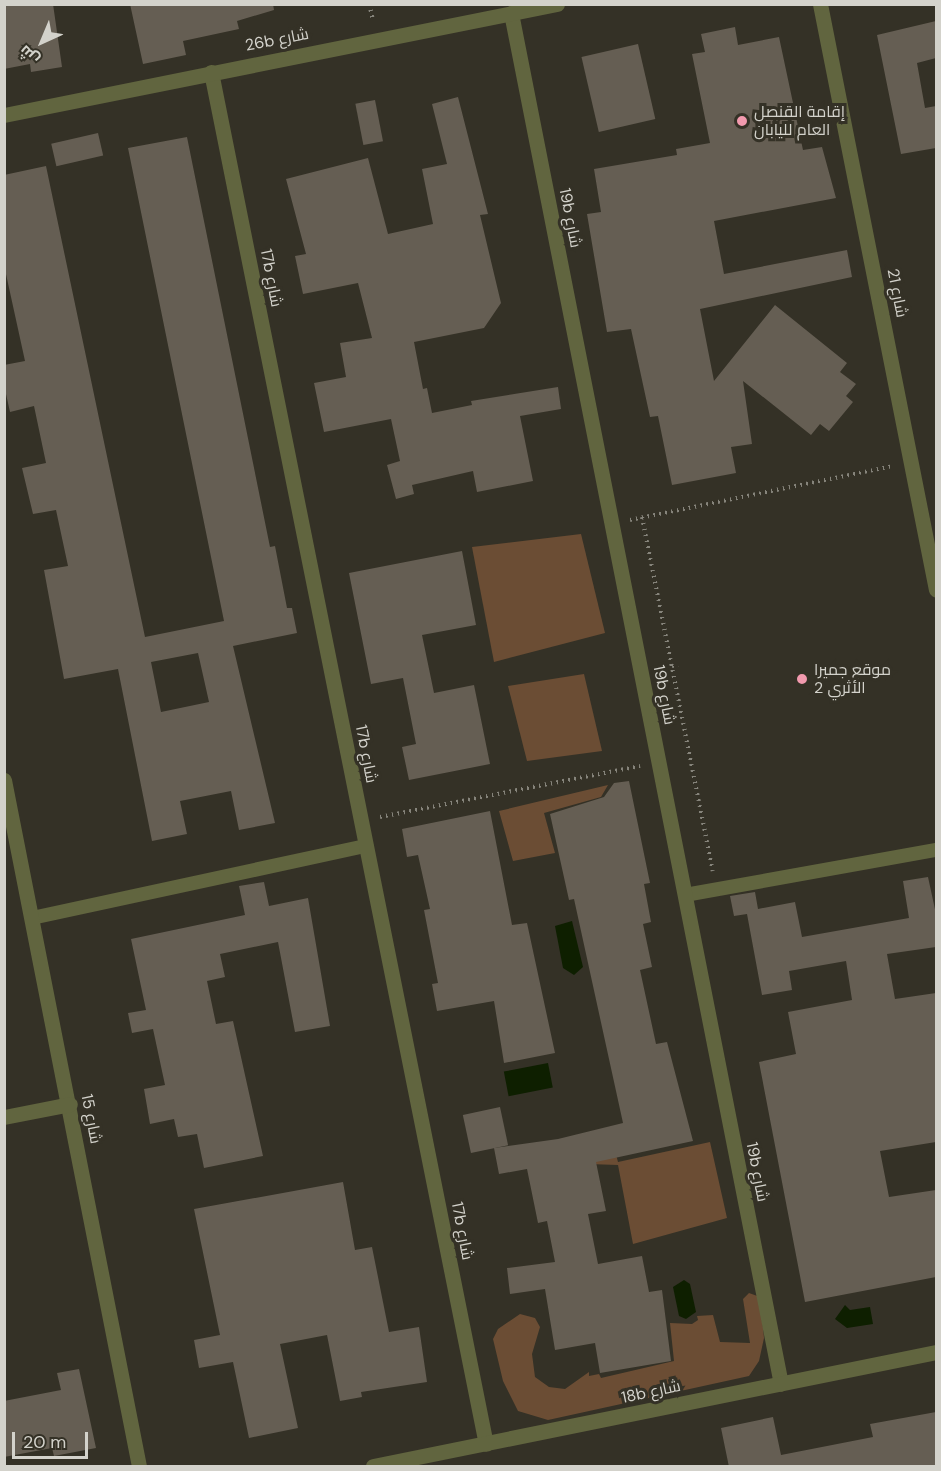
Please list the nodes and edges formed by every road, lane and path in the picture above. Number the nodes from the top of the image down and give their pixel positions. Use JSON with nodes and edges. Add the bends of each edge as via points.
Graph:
{"nodes":[{"id":1,"x":557,"y":4,"type":"edge"},
{"id":2,"x":820,"y":4,"type":"edge"},
{"id":3,"x":512,"y":13,"type":"junction"},
{"id":4,"x":211,"y":72,"type":"junction"},
{"id":5,"x":4,"y":115,"type":"edge"},
{"id":6,"x":912,"y":462,"type":"junction"},
{"id":7,"x":642,"y":517,"type":"junction"},
{"id":8,"x":612,"y":524,"type":"junction"},
{"id":9,"x":936,"y":590,"type":"edge"},
{"id":10,"x":678,"y":665,"type":"dead end"},
{"id":11,"x":672,"y":666,"type":"junction"},
{"id":12,"x":658,"y":762,"type":"junction"},
{"id":13,"x":4,"y":780,"type":"edge"},
{"id":14,"x":361,"y":821,"type":"junction"},
{"id":15,"x":366,"y":846,"type":"junction"},
{"id":16,"x":936,"y":850,"type":"edge"},
{"id":17,"x":717,"y":890,"type":"junction"},
{"id":18,"x":685,"y":895,"type":"junction"},
{"id":19,"x":32,"y":918,"type":"junction"},
{"id":20,"x":70,"y":1104,"type":"junction"},
{"id":21,"x":4,"y":1117,"type":"edge"},
{"id":22,"x":936,"y":1352,"type":"edge"},
{"id":23,"x":781,"y":1384,"type":"junction"},
{"id":24,"x":486,"y":1444,"type":"junction"},
{"id":25,"x":139,"y":1467,"type":"edge"},
{"id":26,"x":373,"y":1467,"type":"edge"}],
"edges":[{"from":1,"to":3,"type":"street","name":"26b شارع"},
{"from":2,"to":6,"type":"street","name":"شارع 21"},
{"from":3,"to":4,"type":"street","name":"26b شارع"},
{"from":3,"to":8,"type":"street","name":"19b شارع"},
{"from":4,"to":5,"type":"street","name":"26b شارع"},
{"from":4,"to":14,"type":"street","name":"17b شارع"},
{"from":6,"to":7,"type":"path"},
{"from":6,"to":9,"type":"street","name":"شارع 21"},
{"from":7,"to":8,"type":"path"},
{"from":7,"to":11,"type":"path"},
{"from":8,"to":12,"type":"street","name":"19b شارع"},
{"from":10,"to":11,"type":"path"},
{"from":11,"to":17,"type":"path"},
{"from":12,"to":14,"type":"path"},
{"from":12,"to":18,"type":"street","name":"19b شارع"},
{"from":13,"to":19,"type":"street","name":"شارع 15"},
{"from":14,"to":15,"type":"street","name":"17b شارع"},
{"from":15,"to":19,"type":"lane"},
{"from":15,"to":24,"type":"street","name":"17b شارع"},
{"from":16,"to":17,"type":"lane"},
{"from":17,"to":18,"type":"lane"},
{"from":18,"to":23,"type":"street","name":"19b شارع"},
{"from":19,"to":20,"type":"street","name":"شارع 15"},
{"from":20,"to":21,"type":"street"},
{"from":20,"to":25,"type":"street","name":"شارع 15"},
{"from":22,"to":23,"type":"street","name":"18b شارع"},
{"from":23,"to":24,"type":"street","name":"18b شارع"},
{"from":24,"to":26,"type":"street","name":"18b شارع"}]}
